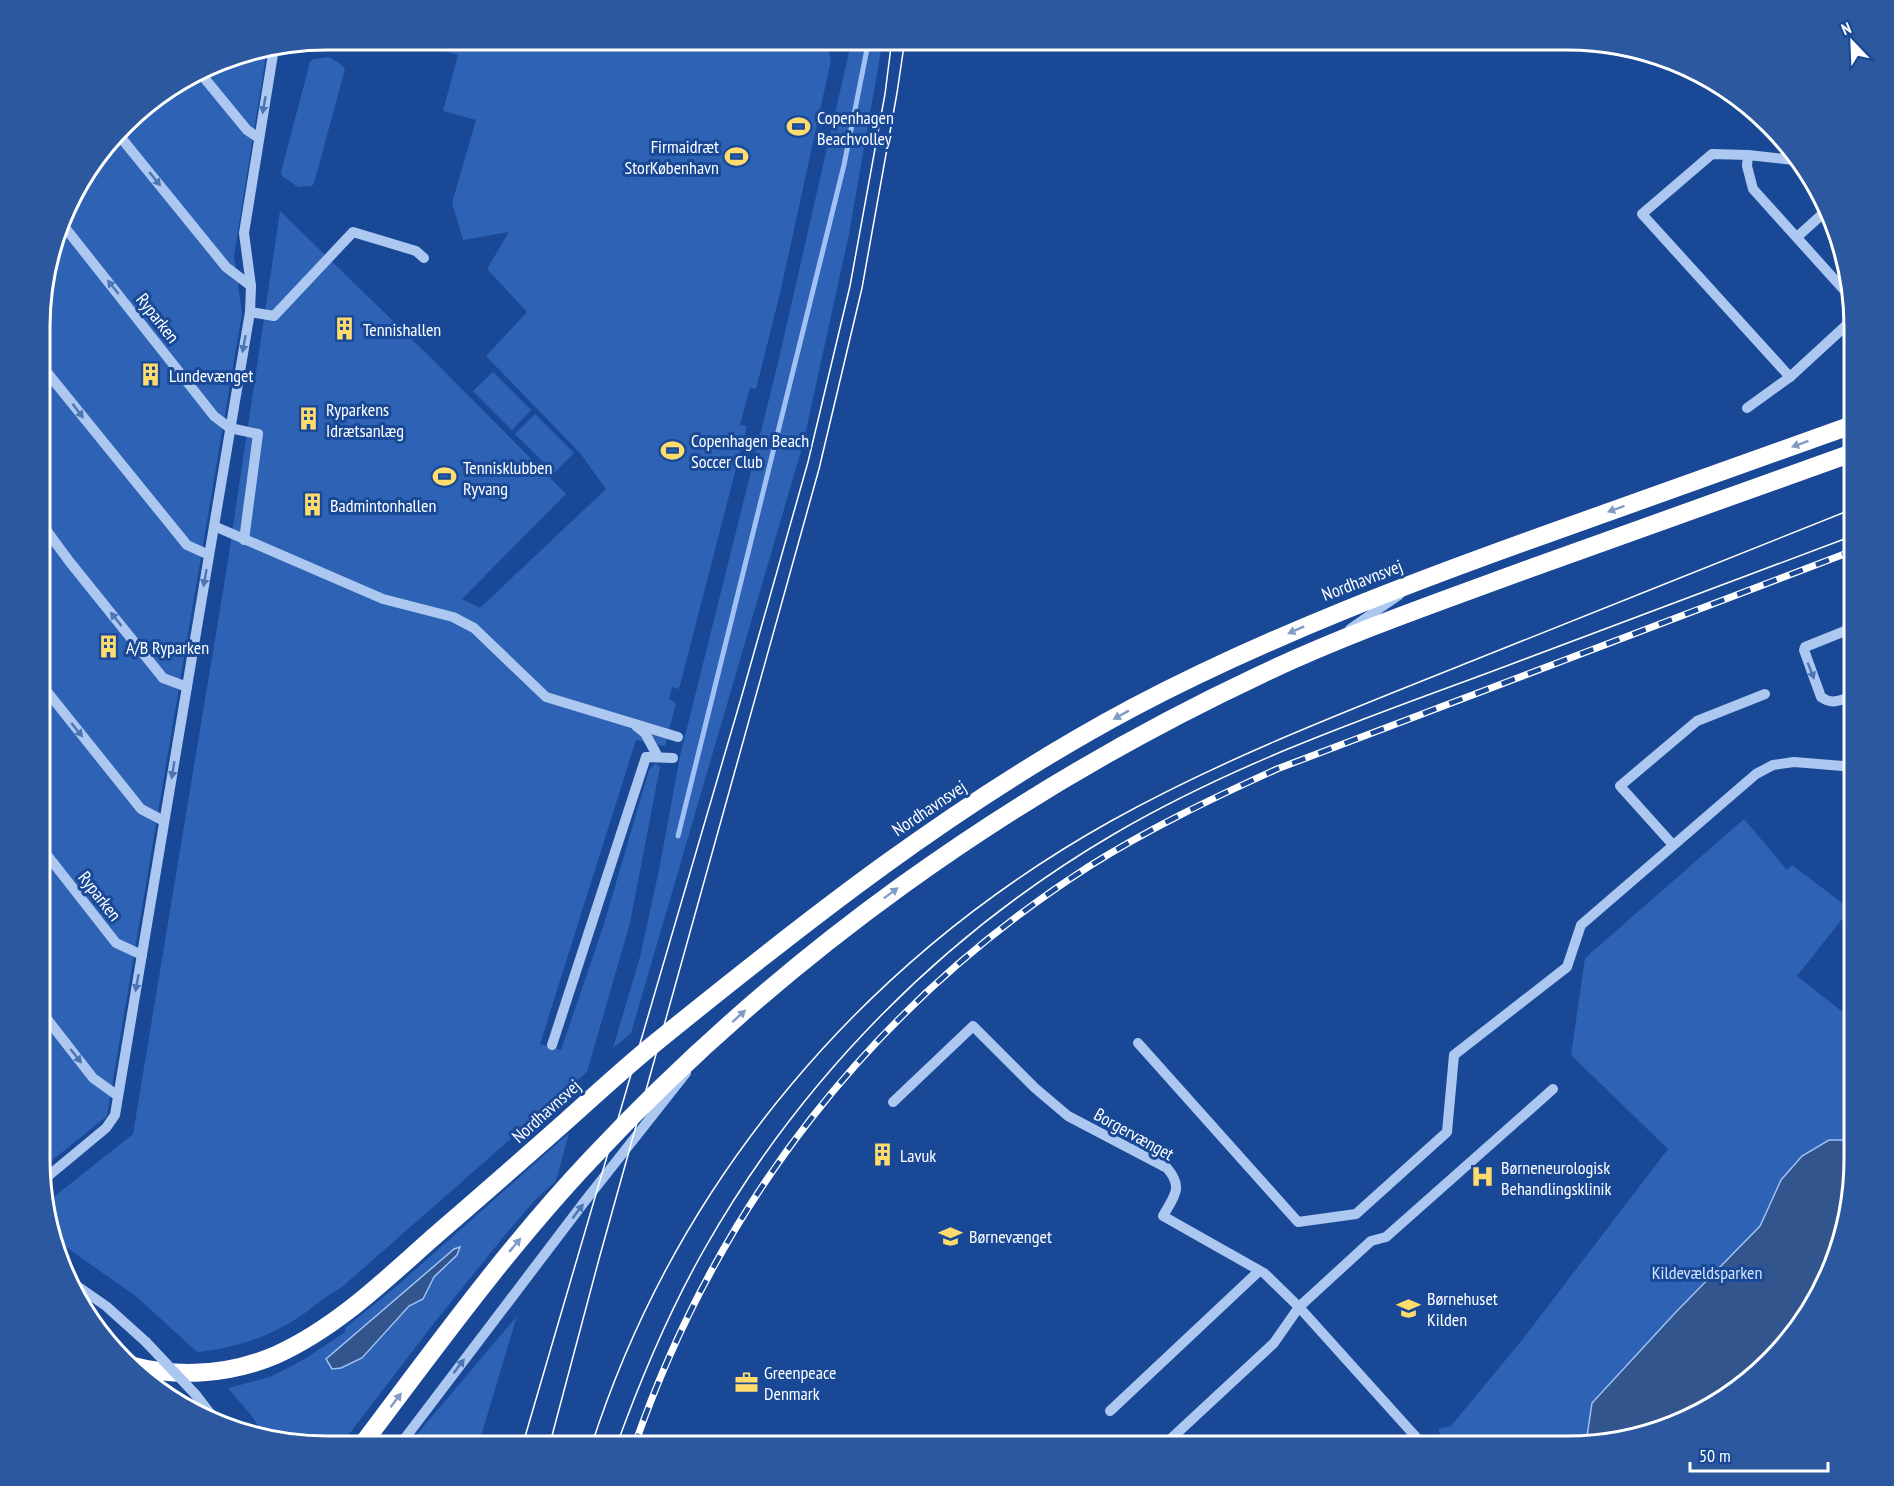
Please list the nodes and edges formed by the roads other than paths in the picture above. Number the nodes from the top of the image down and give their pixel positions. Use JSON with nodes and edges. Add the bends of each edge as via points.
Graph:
{"nodes":[{"id":1,"x":273,"y":55,"type":"edge"},
{"id":2,"x":204,"y":78,"type":"edge"},
{"id":3,"x":259,"y":138,"type":"junction"},
{"id":4,"x":122,"y":140,"type":"edge"},
{"id":5,"x":1748,"y":154,"type":"junction"},
{"id":6,"x":1788,"y":159,"type":"edge"},
{"id":7,"x":1821,"y":216,"type":"edge"},
{"id":8,"x":67,"y":230,"type":"edge"},
{"id":9,"x":1797,"y":237,"type":"junction"},
{"id":10,"x":424,"y":258,"type":"dead end"},
{"id":11,"x":251,"y":286,"type":"junction"},
{"id":12,"x":1841,"y":287,"type":"edge"},
{"id":13,"x":250,"y":312,"type":"junction"},
{"id":14,"x":1844,"y":327,"type":"edge"},
{"id":15,"x":50,"y":377,"type":"edge"},
{"id":16,"x":1790,"y":377,"type":"junction"},
{"id":17,"x":1747,"y":408,"type":"dead end"},
{"id":18,"x":230,"y":428,"type":"junction"},
{"id":19,"x":1844,"y":428,"type":"edge"},
{"id":20,"x":1844,"y":456,"type":"edge"},
{"id":21,"x":214,"y":526,"type":"junction"},
{"id":22,"x":50,"y":534,"type":"edge"},
{"id":23,"x":244,"y":540,"type":"junction"},
{"id":24,"x":209,"y":555,"type":"junction"},
{"id":25,"x":1419,"y":581,"type":"junction"},
{"id":26,"x":1428,"y":606,"type":"junction"},
{"id":27,"x":1373,"y":613,"type":"junction"},
{"id":28,"x":1318,"y":620,"type":"junction"},
{"id":29,"x":1844,"y":631,"type":"edge"},
{"id":30,"x":1328,"y":645,"type":"junction"},
{"id":31,"x":187,"y":687,"type":"junction"},
{"id":32,"x":1765,"y":694,"type":"dead end"},
{"id":33,"x":50,"y":695,"type":"edge"},
{"id":34,"x":1844,"y":699,"type":"edge"},
{"id":35,"x":633,"y":723,"type":"junction"},
{"id":36,"x":678,"y":737,"type":"dead end"},
{"id":37,"x":658,"y":757,"type":"junction"},
{"id":38,"x":674,"y":758,"type":"dead end"},
{"id":39,"x":1844,"y":766,"type":"edge"},
{"id":40,"x":164,"y":821,"type":"junction"},
{"id":41,"x":1673,"y":845,"type":"junction"},
{"id":42,"x":50,"y":859,"type":"edge"},
{"id":43,"x":142,"y":955,"type":"junction"},
{"id":44,"x":50,"y":1023,"type":"edge"},
{"id":45,"x":714,"y":1038,"type":"junction"},
{"id":46,"x":1138,"y":1043,"type":"dead end"},
{"id":47,"x":552,"y":1045,"type":"dead end"},
{"id":48,"x":1553,"y":1089,"type":"dead end"},
{"id":49,"x":118,"y":1096,"type":"junction"},
{"id":50,"x":893,"y":1102,"type":"dead end"},
{"id":51,"x":50,"y":1175,"type":"edge"},
{"id":52,"x":1259,"y":1271,"type":"junction"},
{"id":53,"x":82,"y":1290,"type":"edge"},
{"id":54,"x":1299,"y":1307,"type":"junction"},
{"id":55,"x":144,"y":1368,"type":"edge"},
{"id":56,"x":207,"y":1409,"type":"edge"},
{"id":57,"x":1110,"y":1411,"type":"dead end"},
{"id":58,"x":369,"y":1436,"type":"edge"},
{"id":59,"x":407,"y":1436,"type":"edge"},
{"id":60,"x":1174,"y":1436,"type":"edge"},
{"id":61,"x":1415,"y":1436,"type":"edge"}],
"edges":[{"from":1,"to":3,"type":"street","name":"Ryparken","one_way":true},
{"from":2,"to":3,"type":"street"},
{"from":3,"to":11,"type":"street","name":"Ryparken","via":[[244,233]]},
{"from":4,"to":11,"type":"street","one_way":true,"via":[[226,267]]},
{"from":5,"to":6,"type":"street"},
{"from":5,"to":9,"type":"street","via":[[1753,189]]},
{"from":5,"to":16,"type":"street","via":[[1712,154],[1642,214]]},
{"from":7,"to":9,"type":"street"},
{"from":18,"to":8,"type":"street","name":"Ryparken","one_way":true,"via":[[214,416]]},
{"from":9,"to":12,"type":"street"},
{"from":10,"to":13,"type":"street","via":[[416,251],[353,232],[274,316]]},
{"from":11,"to":13,"type":"street","name":"Ryparken"},
{"from":13,"to":18,"type":"street","name":"Ryparken","one_way":true},
{"from":14,"to":16,"type":"street"},
{"from":15,"to":24,"type":"street","one_way":true,"via":[[187,545]]},
{"from":16,"to":17,"type":"street"},
{"from":18,"to":21,"type":"street","name":"Ryparken"},
{"from":18,"to":23,"type":"street","via":[[258,434]]},
{"from":19,"to":25,"type":"highway","name":"Nordhavnsvej","one_way":true},
{"from":20,"to":26,"type":"highway"},
{"from":21,"to":23,"type":"street"},
{"from":21,"to":24,"type":"street","name":"Ryparken"},
{"from":31,"to":22,"type":"street","one_way":true,"via":[[163,678]]},
{"from":23,"to":35,"type":"street","via":[[383,598],[453,617],[474,628],[546,697]]},
{"from":24,"to":31,"type":"street","name":"Ryparken","one_way":true},
{"from":25,"to":27,"type":"street"},
{"from":25,"to":28,"type":"highway","name":"Nordhavnsvej"},
{"from":26,"to":27,"type":"street"},
{"from":26,"to":30,"type":"highway"},
{"from":27,"to":28,"type":"street"},
{"from":27,"to":30,"type":"street"},
{"from":28,"to":55,"type":"highway","name":"Nordhavnsvej","one_way":true,"via":[[1177,686],[1064,746],[858,882],[625,1068],[395,1272],[311,1336],[276,1354],[220,1371],[182,1374]]},
{"from":29,"to":34,"type":"street","one_way":true,"via":[[1804,650],[1821,697],[1833,703]]},
{"from":45,"to":30,"type":"highway","one_way":true,"via":[[832,938],[966,840],[1121,745]]},
{"from":31,"to":40,"type":"street","name":"Ryparken","one_way":true},
{"from":32,"to":41,"type":"street","via":[[1697,721],[1620,786]]},
{"from":33,"to":40,"type":"street","one_way":true,"via":[[141,809]]},
{"from":35,"to":36,"type":"street"},
{"from":35,"to":37,"type":"street","via":[[645,734]]},
{"from":37,"to":38,"type":"street"},
{"from":37,"to":47,"type":"street","via":[[646,757]]},
{"from":39,"to":41,"type":"street","via":[[1794,762],[1773,765],[1756,774]]},
{"from":40,"to":43,"type":"street","name":"Ryparken"},
{"from":41,"to":46,"type":"street","via":[[1581,925],[1567,967],[1454,1055],[1447,1132],[1356,1214],[1298,1222]]},
{"from":42,"to":43,"type":"street","name":"Ryparken","via":[[116,943]]},
{"from":43,"to":49,"type":"street","name":"Ryparken","one_way":true},
{"from":44,"to":49,"type":"street","one_way":true,"via":[[93,1078]]},
{"from":58,"to":45,"type":"highway","one_way":true,"via":[[548,1207]]},
{"from":59,"to":45,"type":"street","one_way":true},
{"from":48,"to":54,"type":"street","via":[[1386,1237],[1371,1241]]},
{"from":49,"to":51,"type":"street","name":"Ryparken","via":[[115,1115],[106,1128]]},
{"from":50,"to":52,"type":"street","name":"Borgervænget","via":[[973,1026],[1068,1116],[1167,1168],[1175,1178],[1177,1191],[1163,1216]]},
{"from":52,"to":54,"type":"street","name":"Borgervænget"},
{"from":52,"to":57,"type":"street"},
{"from":53,"to":56,"type":"street","bridge":true,"via":[[146,1342]]},
{"from":54,"to":60,"type":"street","via":[[1274,1343]]},
{"from":54,"to":61,"type":"street","name":"Borgervænget"}]}
